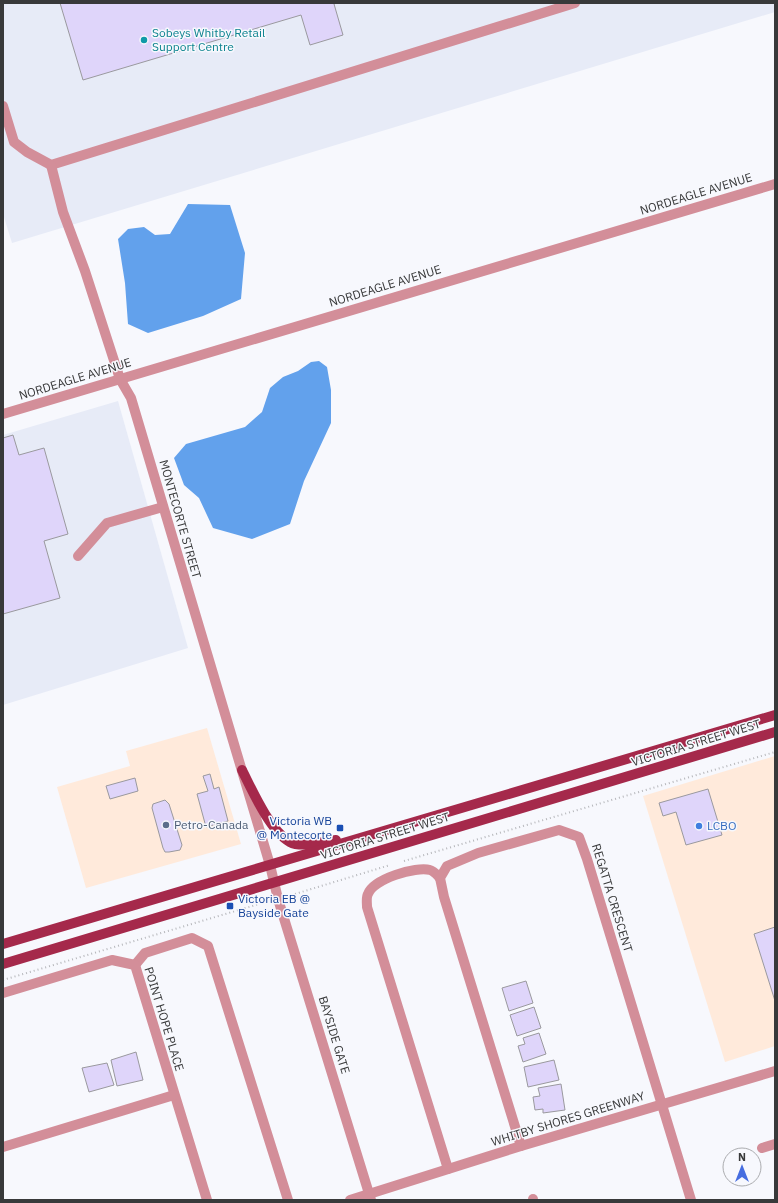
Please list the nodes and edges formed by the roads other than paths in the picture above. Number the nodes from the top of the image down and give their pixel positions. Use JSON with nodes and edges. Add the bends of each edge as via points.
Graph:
{"nodes":[{"id":1,"x":575,"y":3,"type":"edge"},
{"id":2,"x":3,"y":106,"type":"edge"},
{"id":3,"x":51,"y":165,"type":"junction"},
{"id":4,"x":775,"y":184,"type":"edge"},
{"id":5,"x":120,"y":379,"type":"junction"},
{"id":6,"x":3,"y":414,"type":"edge"},
{"id":7,"x":163,"y":507,"type":"junction"},
{"id":8,"x":78,"y":556,"type":"dead end"},
{"id":9,"x":775,"y":715,"type":"edge"},
{"id":10,"x":775,"y":732,"type":"edge"},
{"id":11,"x":242,"y":770,"type":"junction"},
{"id":12,"x":380,"y":833,"type":"junction"},
{"id":13,"x":270,"y":865,"type":"junction"},
{"id":14,"x":440,"y":878,"type":"junction"},
{"id":15,"x":275,"y":883,"type":"junction"},
{"id":16,"x":3,"y":944,"type":"edge"},
{"id":17,"x":3,"y":964,"type":"edge"},
{"id":18,"x":135,"y":966,"type":"junction"},
{"id":19,"x":3,"y":994,"type":"edge"},
{"id":20,"x":775,"y":1071,"type":"edge"},
{"id":21,"x":174,"y":1095,"type":"junction"},
{"id":22,"x":662,"y":1104,"type":"junction"},
{"id":23,"x":775,"y":1144,"type":"edge"},
{"id":24,"x":521,"y":1146,"type":"junction"},
{"id":25,"x":3,"y":1147,"type":"edge"},
{"id":26,"x":762,"y":1148,"type":"dead end"},
{"id":27,"x":448,"y":1169,"type":"junction"},
{"id":28,"x":370,"y":1197,"type":"edge"},
{"id":29,"x":206,"y":1200,"type":"edge"},
{"id":30,"x":288,"y":1200,"type":"edge"},
{"id":31,"x":350,"y":1200,"type":"edge"},
{"id":32,"x":691,"y":1200,"type":"edge"}],
"edges":[{"from":1,"to":3,"type":"street"},
{"from":2,"to":3,"type":"street","via":[[14,142]]},
{"from":3,"to":5,"type":"street","name":"MONTECORTE STREET","via":[[63,212],[86,271]]},
{"from":4,"to":5,"type":"street","name":"NORDEAGLE AVENUE"},
{"from":5,"to":6,"type":"street","name":"NORDEAGLE AVENUE"},
{"from":5,"to":7,"type":"street","name":"MONTECORTE STREET","via":[[131,398]]},
{"from":7,"to":8,"type":"street","via":[[107,523]]},
{"from":7,"to":11,"type":"street","name":"MONTECORTE STREET"},
{"from":9,"to":12,"type":"main road","name":"VICTORIA STREET WEST"},
{"from":10,"to":15,"type":"main road","name":"VICTORIA STREET WEST"},
{"from":11,"to":12,"type":"main road","via":[[269,822],[291,842],[311,844]]},
{"from":11,"to":13,"type":"street","name":"MONTECORTE STREET"},
{"from":12,"to":13,"type":"main road","name":"VICTORIA STREET WEST"},
{"from":13,"to":15,"type":"street","name":"MONTECORTE STREET"},
{"from":13,"to":16,"type":"main road","name":"VICTORIA STREET WEST"},
{"from":14,"to":22,"type":"street","name":"REGATTA CRESCENT","via":[[447,866],[559,830],[579,837]]},
{"from":14,"to":24,"type":"street"},
{"from":14,"to":27,"type":"street","via":[[431,870],[417,870],[388,878],[374,885],[367,894],[367,907]]},
{"from":15,"to":17,"type":"main road","name":"VICTORIA STREET WEST"},
{"from":15,"to":28,"type":"street","name":"BAYSIDE GATE"},
{"from":18,"to":19,"type":"street","name":"POINT HOPE PLACE","via":[[112,960]]},
{"from":18,"to":21,"type":"street","name":"POINT HOPE PLACE"},
{"from":18,"to":30,"type":"street","via":[[146,953],[192,938],[208,946]]},
{"from":20,"to":22,"type":"street","name":"WHITBY SHORES GREENWAY"},
{"from":21,"to":25,"type":"street"},
{"from":21,"to":29,"type":"street","name":"POINT HOPE PLACE"},
{"from":22,"to":24,"type":"street","name":"WHITBY SHORES GREENWAY"},
{"from":22,"to":32,"type":"street"},
{"from":23,"to":26,"type":"street"},
{"from":24,"to":27,"type":"street","name":"WHITBY SHORES GREENWAY"},
{"from":27,"to":28,"type":"street","name":"WHITBY SHORES GREENWAY"},
{"from":28,"to":31,"type":"street","name":"WHITBY SHORES GREENWAY"}]}
